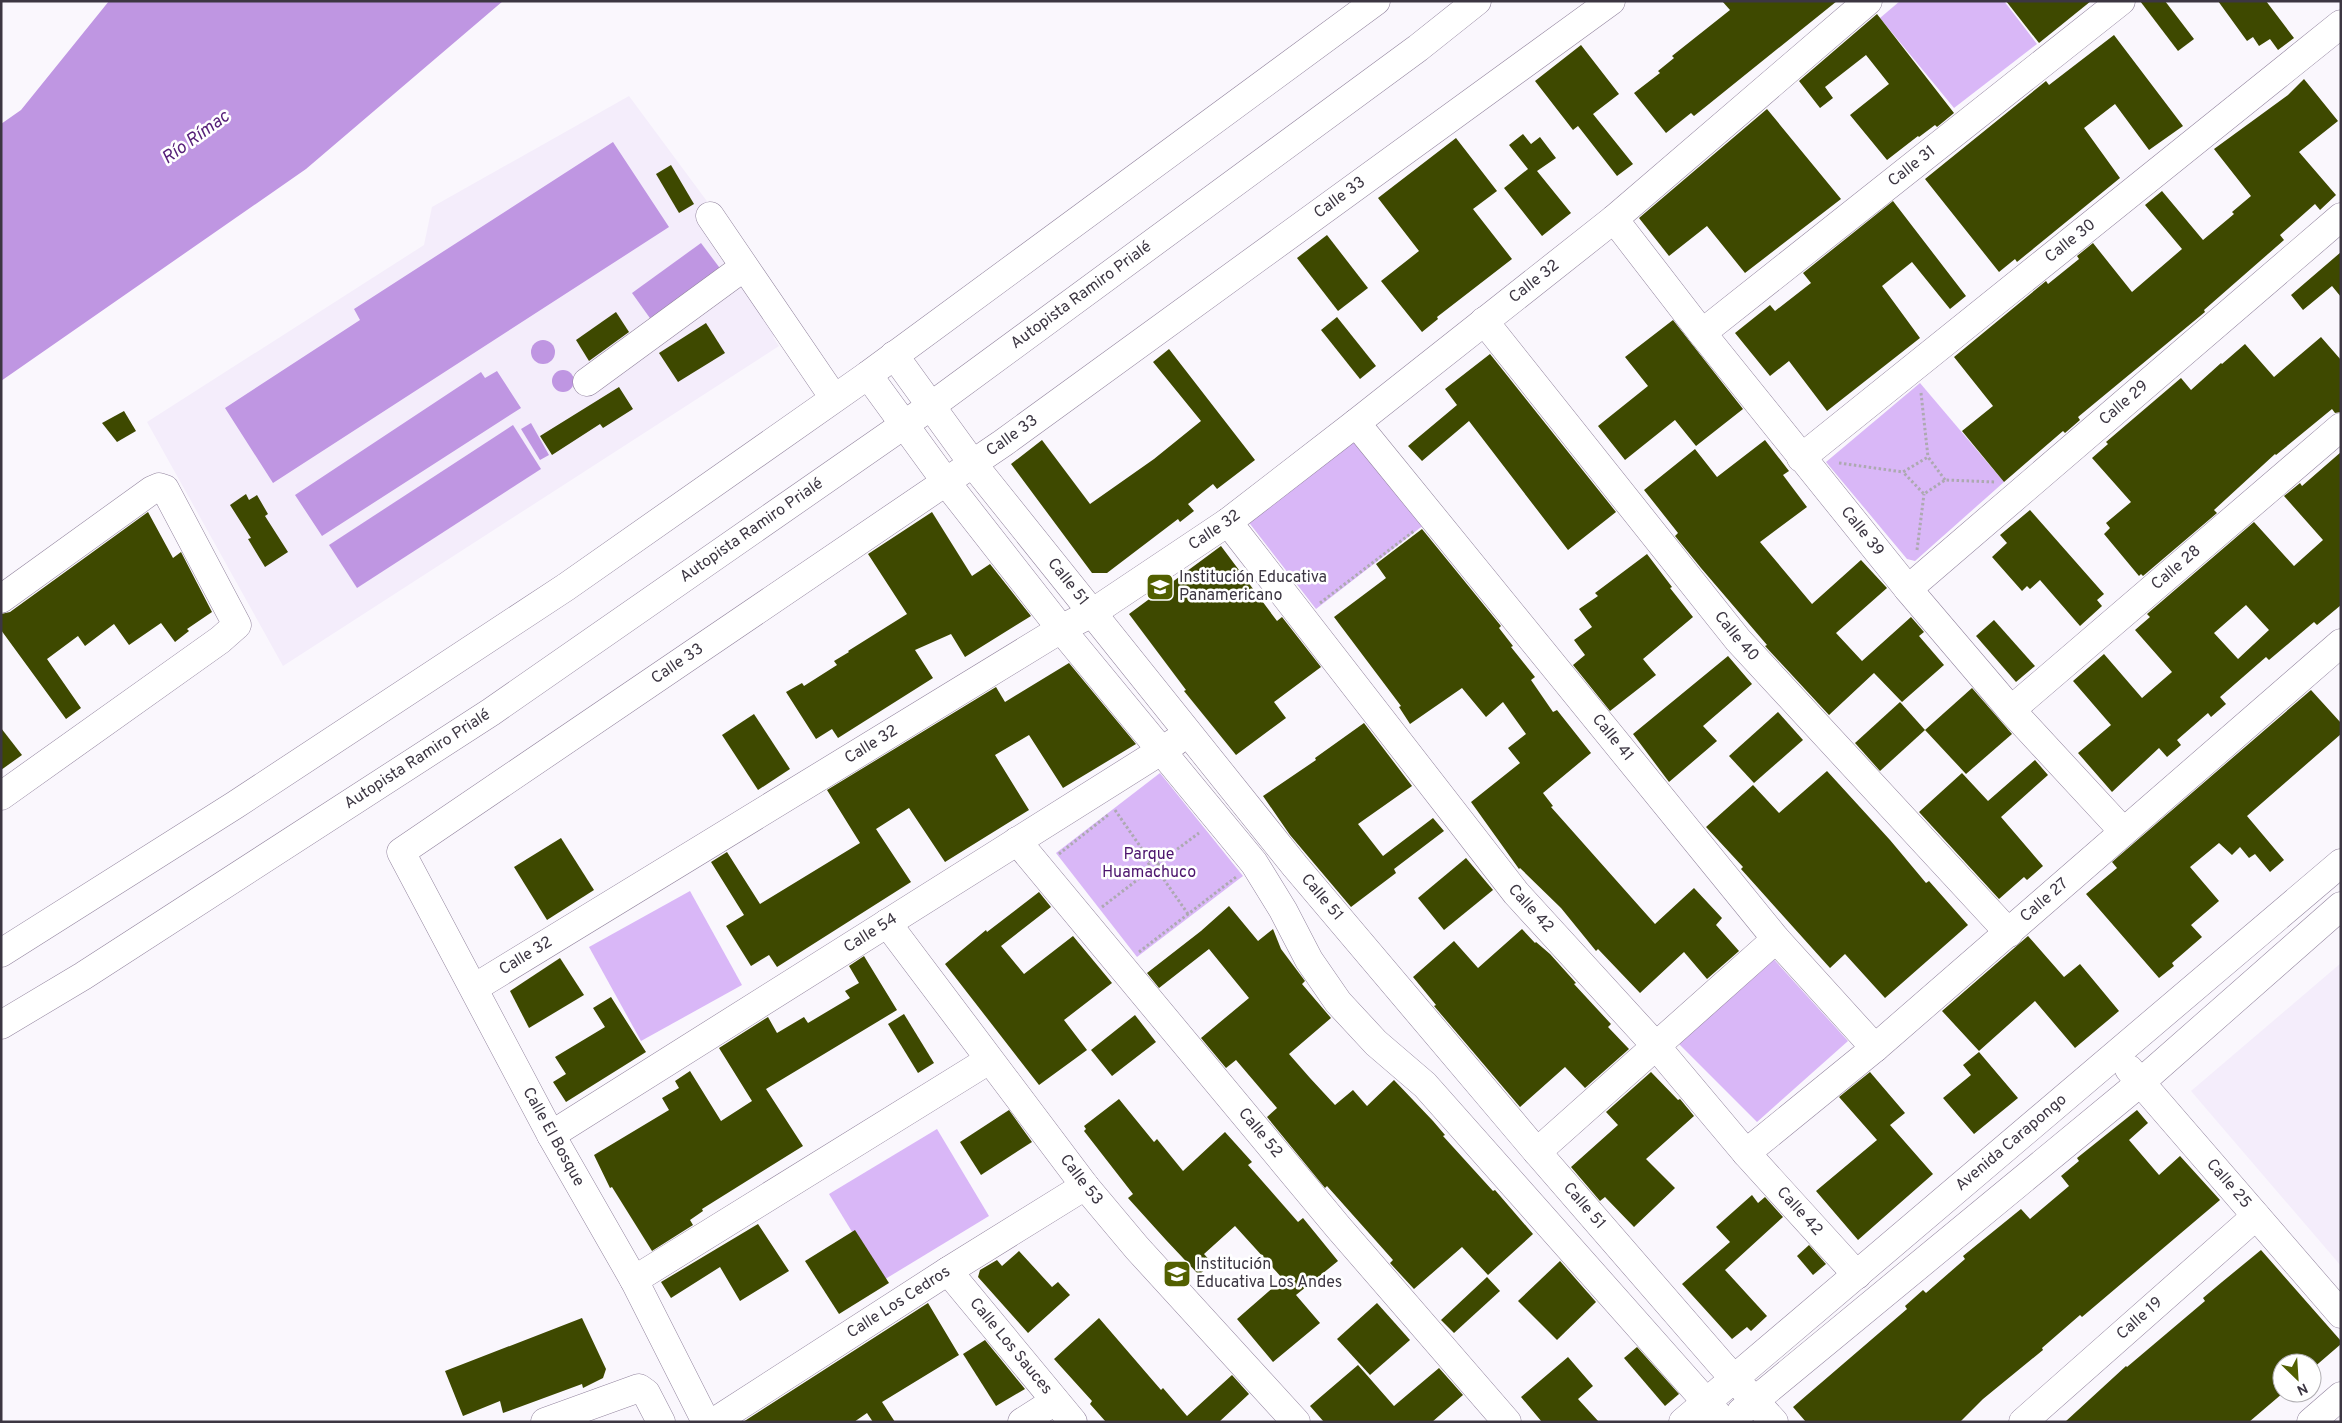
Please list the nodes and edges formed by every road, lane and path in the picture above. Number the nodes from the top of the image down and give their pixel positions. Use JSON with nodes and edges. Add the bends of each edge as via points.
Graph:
{"nodes":[{"id":1,"x":1376,"y":1,"type":"edge"},
{"id":2,"x":1477,"y":1,"type":"edge"},
{"id":3,"x":1611,"y":1,"type":"edge"},
{"id":4,"x":2121,"y":1,"type":"edge"},
{"id":5,"x":1858,"y":4,"type":"edge"},
{"id":6,"x":2341,"y":24,"type":"edge"},
{"id":7,"x":710,"y":216,"type":"dead end"},
{"id":8,"x":2341,"y":217,"type":"edge"},
{"id":9,"x":1614,"y":219,"type":"junction"},
{"id":10,"x":744,"y":266,"type":"junction"},
{"id":11,"x":1484,"y":321,"type":"junction"},
{"id":12,"x":1702,"y":333,"type":"junction"},
{"id":13,"x":894,"y":355,"type":"junction"},
{"id":14,"x":868,"y":375,"type":"junction"},
{"id":15,"x":587,"y":382,"type":"dead end"},
{"id":16,"x":1921,"y":392,"type":"dead end"},
{"id":17,"x":834,"y":398,"type":"junction"},
{"id":18,"x":931,"y":406,"type":"junction"},
{"id":19,"x":1356,"y":423,"type":"junction"},
{"id":20,"x":904,"y":425,"type":"junction"},
{"id":21,"x":2341,"y":427,"type":"edge"},
{"id":22,"x":1928,"y":457,"type":"junction"},
{"id":23,"x":1801,"y":458,"type":"junction"},
{"id":24,"x":1838,"y":463,"type":"dead end"},
{"id":25,"x":973,"y":464,"type":"junction"},
{"id":26,"x":1903,"y":472,"type":"junction"},
{"id":27,"x":1945,"y":480,"type":"junction"},
{"id":28,"x":946,"y":482,"type":"junction"},
{"id":29,"x":2004,"y":482,"type":"dead end"},
{"id":30,"x":1924,"y":494,"type":"junction"},
{"id":31,"x":1432,"y":517,"type":"junction"},
{"id":32,"x":1228,"y":522,"type":"junction"},
{"id":33,"x":1916,"y":551,"type":"dead end"},
{"id":34,"x":1908,"y":590,"type":"junction"},
{"id":35,"x":1,"y":599,"type":"edge"},
{"id":36,"x":1092,"y":613,"type":"junction"},
{"id":37,"x":1302,"y":617,"type":"junction"},
{"id":38,"x":1061,"y":629,"type":"junction"},
{"id":39,"x":2341,"y":643,"type":"edge"},
{"id":40,"x":2011,"y":710,"type":"junction"},
{"id":41,"x":1189,"y":733,"type":"junction"},
{"id":42,"x":1161,"y":752,"type":"junction"},
{"id":43,"x":1,"y":796,"type":"edge"},
{"id":44,"x":1122,"y":804,"type":"dead end"},
{"id":45,"x":1115,"y":810,"type":"junction"},
{"id":46,"x":1203,"y":830,"type":"dead end"},
{"id":47,"x":2123,"y":831,"type":"junction"},
{"id":48,"x":1017,"y":841,"type":"junction"},
{"id":49,"x":401,"y":852,"type":"joint"},
{"id":50,"x":1065,"y":861,"type":"dead end"},
{"id":51,"x":1152,"y":862,"type":"junction"},
{"id":52,"x":1158,"y":864,"type":"junction"},
{"id":53,"x":2341,"y":864,"type":"edge"},
{"id":54,"x":1149,"y":871,"type":"junction"},
{"id":55,"x":1158,"y":871,"type":"junction"},
{"id":56,"x":1238,"y":875,"type":"dead end"},
{"id":57,"x":1095,"y":900,"type":"dead end"},
{"id":58,"x":2341,"y":906,"type":"edge"},
{"id":59,"x":1101,"y":908,"type":"junction"},
{"id":60,"x":1188,"y":914,"type":"junction"},
{"id":61,"x":1107,"y":916,"type":"dead end"},
{"id":62,"x":888,"y":923,"type":"junction"},
{"id":63,"x":2009,"y":933,"type":"junction"},
{"id":64,"x":1776,"y":939,"type":"junction"},
{"id":65,"x":1,"y":953,"type":"edge"},
{"id":66,"x":1137,"y":954,"type":"dead end"},
{"id":67,"x":474,"y":988,"type":"junction"},
{"id":68,"x":1,"y":1025,"type":"edge"},
{"id":69,"x":1656,"y":1046,"type":"junction"},
{"id":70,"x":1875,"y":1048,"type":"junction"},
{"id":71,"x":2116,"y":1054,"type":"junction"},
{"id":72,"x":989,"y":1060,"type":"junction"},
{"id":73,"x":2141,"y":1082,"type":"junction"},
{"id":74,"x":551,"y":1135,"type":"junction"},
{"id":75,"x":1537,"y":1152,"type":"junction"},
{"id":76,"x":1746,"y":1154,"type":"junction"},
{"id":77,"x":1085,"y":1186,"type":"junction"},
{"id":78,"x":2256,"y":1216,"type":"junction"},
{"id":79,"x":948,"y":1271,"type":"junction"},
{"id":80,"x":1857,"y":1275,"type":"junction"},
{"id":81,"x":634,"y":1280,"type":"junction"},
{"id":82,"x":2341,"y":1314,"type":"edge"},
{"id":83,"x":1733,"y":1378,"type":"junction"},
{"id":84,"x":2341,"y":1396,"type":"edge"},
{"id":85,"x":1054,"y":1401,"type":"junction"},
{"id":86,"x":1754,"y":1401,"type":"junction"},
{"id":87,"x":1706,"y":1402,"type":"junction"},
{"id":88,"x":545,"y":1422,"type":"edge"},
{"id":89,"x":661,"y":1422,"type":"edge"},
{"id":90,"x":706,"y":1422,"type":"edge"},
{"id":91,"x":714,"y":1422,"type":"edge"},
{"id":92,"x":1022,"y":1422,"type":"edge"},
{"id":93,"x":1073,"y":1422,"type":"edge"},
{"id":94,"x":1296,"y":1422,"type":"edge"},
{"id":95,"x":1507,"y":1422,"type":"edge"},
{"id":96,"x":1683,"y":1422,"type":"edge"},
{"id":97,"x":1724,"y":1422,"type":"edge"},
{"id":98,"x":1730,"y":1422,"type":"edge"},
{"id":99,"x":1774,"y":1422,"type":"edge"},
{"id":100,"x":2023,"y":1422,"type":"edge"},
{"id":101,"x":2311,"y":1422,"type":"edge"}],
"edges":[{"from":1,"to":13,"type":"main road"},
{"from":2,"to":18,"type":"main road","name":"Autopista Ramiro Prialé","via":[[1418,48]]},
{"from":3,"to":25,"type":"main road","name":"Calle 33"},
{"from":4,"to":12,"type":"main road","name":"Calle 31"},
{"from":5,"to":9,"type":"main road","name":"Calle 32"},
{"from":6,"to":23,"type":"main road","name":"Calle 30"},
{"from":7,"to":10,"type":"main road"},
{"from":8,"to":34,"type":"main road","name":"Calle 29"},
{"from":9,"to":11,"type":"main road","name":"Calle 32"},
{"from":9,"to":12,"type":"main road","name":"Calle 39"},
{"from":10,"to":15,"type":"main road"},
{"from":10,"to":17,"type":"main road"},
{"from":11,"to":19,"type":"main road","name":"Calle 32"},
{"from":11,"to":63,"type":"main road","name":"Calle 40","via":[[1738,640]]},
{"from":12,"to":23,"type":"main road","name":"Calle 39"},
{"from":13,"to":14,"type":"main road"},
{"from":13,"to":18,"type":"main road","name":"Calle 51"},
{"from":14,"to":17,"type":"main road"},
{"from":14,"to":20,"type":"main road","name":"Calle 51"},
{"from":16,"to":22,"type":"path"},
{"from":17,"to":65,"type":"main road","via":[[558,592],[235,805]]},
{"from":18,"to":20,"type":"main road","name":"Autopista Ramiro Prialé"},
{"from":18,"to":25,"type":"main road","name":"Calle 51"},
{"from":19,"to":31,"type":"main road","name":"Calle 41"},
{"from":19,"to":32,"type":"main road","name":"Calle 32"},
{"from":20,"to":28,"type":"main road","name":"Calle 51"},
{"from":20,"to":68,"type":"main road","name":"Autopista Ramiro Prialé","via":[[492,712],[83,976]]},
{"from":21,"to":40,"type":"main road","name":"Calle 28"},
{"from":22,"to":26,"type":"path"},
{"from":22,"to":27,"type":"path"},
{"from":23,"to":34,"type":"main road","name":"Calle 39"},
{"from":24,"to":26,"type":"path"},
{"from":25,"to":28,"type":"main road","name":"Calle 33"},
{"from":25,"to":36,"type":"main road","name":"Calle 51"},
{"from":26,"to":30,"type":"path"},
{"from":27,"to":29,"type":"path"},
{"from":27,"to":30,"type":"path"},
{"from":28,"to":38,"type":"main road","name":"Calle 51"},
{"from":28,"to":49,"type":"main road","name":"Calle 33"},
{"from":30,"to":33,"type":"path"},
{"from":31,"to":37,"type":"path"},
{"from":31,"to":64,"type":"main road","name":"Calle 41"},
{"from":32,"to":36,"type":"main road","name":"Calle 32"},
{"from":32,"to":37,"type":"main road","name":"Calle 42"},
{"from":34,"to":40,"type":"main road","name":"Calle 39"},
{"from":35,"to":43,"type":"main road","via":[[159,487],[165,489],[237,624],[220,640]]},
{"from":36,"to":38,"type":"main road","name":"Calle 32"},
{"from":36,"to":41,"type":"main road","name":"Calle 51"},
{"from":37,"to":69,"type":"main road","name":"Calle 42","via":[[1516,893]]},
{"from":38,"to":42,"type":"main road","name":"Calle 51"},
{"from":38,"to":67,"type":"main road","name":"Calle 32"},
{"from":39,"to":47,"type":"main road","name":"Calle 27"},
{"from":40,"to":47,"type":"main road","name":"Calle 39"},
{"from":41,"to":42,"type":"main road","name":"Calle 54"},
{"from":41,"to":75,"type":"main road","name":"Calle 51","via":[[1296,866]]},
{"from":42,"to":48,"type":"main road","name":"Calle 54"},
{"from":42,"to":87,"type":"main road","name":"Calle 51","via":[[1254,863],[1309,960],[1338,1002],[1376,1043],[1425,1085]]},
{"from":44,"to":45,"type":"path"},
{"from":45,"to":50,"type":"path","via":[[1058,853]]},
{"from":45,"to":51,"type":"path"},
{"from":46,"to":52,"type":"path"},
{"from":47,"to":63,"type":"main road","name":"Calle 27"},
{"from":48,"to":62,"type":"main road","name":"Calle 54"},
{"from":48,"to":95,"type":"main road","name":"Calle 52","via":[[1338,1227]]},
{"from":49,"to":67,"type":"main road","name":"Calle El Bosque"},
{"from":51,"to":52,"type":"path","via":[[1154,860]]},
{"from":51,"to":54,"type":"path","via":[[1146,866]]},
{"from":52,"to":55,"type":"path","via":[[1161,868]]},
{"from":53,"to":71,"type":"main road","name":"Avenida Carapongo"},
{"from":54,"to":55,"type":"path","via":[[1152,875]]},
{"from":54,"to":59,"type":"path"},
{"from":55,"to":60,"type":"path"},
{"from":56,"to":60,"type":"path"},
{"from":57,"to":59,"type":"path"},
{"from":58,"to":73,"type":"main road"},
{"from":59,"to":61,"type":"path"},
{"from":60,"to":66,"type":"path"},
{"from":62,"to":72,"type":"main road","name":"Calle 53"},
{"from":62,"to":74,"type":"main road","name":"Calle 54"},
{"from":63,"to":70,"type":"main road","name":"Calle 27"},
{"from":64,"to":69,"type":"main road"},
{"from":64,"to":70,"type":"main road","name":"Calle 41"},
{"from":67,"to":74,"type":"main road","name":"Calle El Bosque"},
{"from":69,"to":75,"type":"main road"},
{"from":69,"to":76,"type":"main road","name":"Calle 42"},
{"from":70,"to":76,"type":"main road","name":"Calle 27"},
{"from":71,"to":73,"type":"main road","name":"Calle 25"},
{"from":71,"to":80,"type":"main road","name":"Avenida Carapongo"},
{"from":72,"to":77,"type":"main road","name":"Calle 53"},
{"from":72,"to":81,"type":"main road"},
{"from":73,"to":78,"type":"main road","name":"Calle 25"},
{"from":73,"to":86,"type":"main road"},
{"from":74,"to":81,"type":"main road","name":"Calle El Bosque"},
{"from":75,"to":83,"type":"main road","name":"Calle 51"},
{"from":76,"to":80,"type":"main road","name":"Calle 42"},
{"from":77,"to":79,"type":"main road","name":"Calle Los Cedros"},
{"from":77,"to":94,"type":"main road","name":"Calle 53","via":[[1137,1248]]},
{"from":78,"to":82,"type":"main road","name":"Calle 25"},
{"from":78,"to":100,"type":"main road","name":"Calle 19"},
{"from":79,"to":85,"type":"main road","name":"Calle Los Sauces"},
{"from":79,"to":91,"type":"main road","name":"Calle Los Cedros"},
{"from":80,"to":83,"type":"main road","name":"Avenida Carapongo"},
{"from":81,"to":90,"type":"main road","name":"Calle El Bosque"},
{"from":83,"to":86,"type":"main road","name":"Calle 51"},
{"from":83,"to":87,"type":"main road","name":"Avenida Carapongo"},
{"from":84,"to":101,"type":"main road"},
{"from":85,"to":92,"type":"main road"},
{"from":85,"to":93,"type":"main road","name":"Calle Los Sauces"},
{"from":86,"to":98,"type":"main road"},
{"from":86,"to":99,"type":"main road","name":"Calle 51"},
{"from":87,"to":96,"type":"main road","name":"Avenida Carapongo"},
{"from":87,"to":97,"type":"main road","name":"Calle 51"},
{"from":88,"to":89,"type":"main road","via":[[639,1388],[646,1393]]}]}
